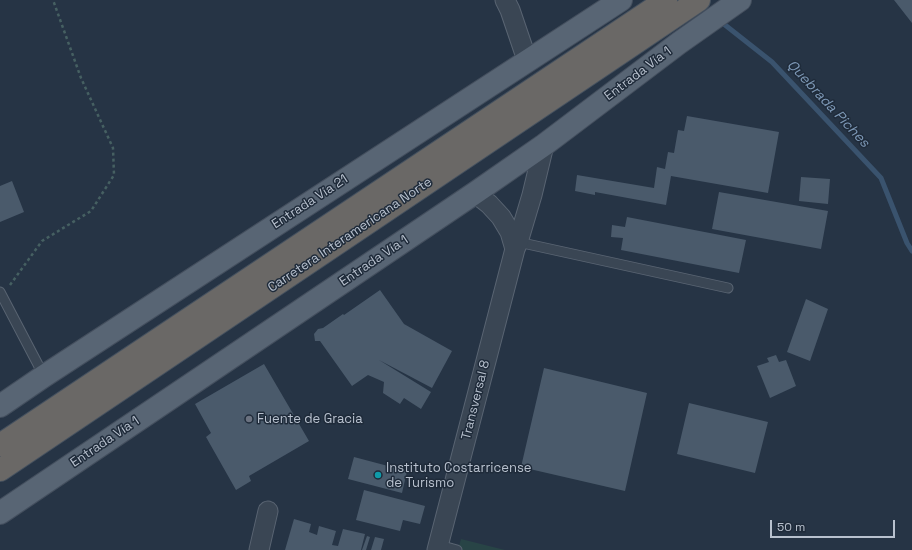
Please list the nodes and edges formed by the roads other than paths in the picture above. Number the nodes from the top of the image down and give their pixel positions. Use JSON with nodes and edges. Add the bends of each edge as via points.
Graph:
{"nodes":[{"id":1,"x":506,"y":0,"type":"edge"},
{"id":2,"x":621,"y":0,"type":"edge"},
{"id":3,"x":666,"y":0,"type":"edge"},
{"id":4,"x":699,"y":0,"type":"edge"},
{"id":5,"x":740,"y":0,"type":"edge"},
{"id":6,"x":527,"y":60,"type":"junction"},
{"id":7,"x":544,"y":145,"type":"junction"},
{"id":8,"x":475,"y":193,"type":"junction"},
{"id":9,"x":516,"y":245,"type":"junction"},
{"id":10,"x":728,"y":288,"type":"dead end"},
{"id":11,"x":1,"y":294,"type":"edge"},
{"id":12,"x":44,"y":376,"type":"junction"},
{"id":13,"x":0,"y":406,"type":"edge"},
{"id":14,"x":0,"y":445,"type":"edge"},
{"id":15,"x":0,"y":470,"type":"edge"},
{"id":16,"x":268,"y":511,"type":"dead end"},
{"id":17,"x":0,"y":513,"type":"edge"},
{"id":18,"x":438,"y":547,"type":"edge"},
{"id":19,"x":259,"y":550,"type":"edge"},
{"id":20,"x":457,"y":550,"type":"edge"}],
"edges":[{"from":1,"to":6,"type":"street"},
{"from":2,"to":6,"type":"main road","name":"Entrada Vía 21"},
{"from":3,"to":14,"type":"highway","name":"Carretera Interamericana Norte"},
{"from":4,"to":15,"type":"highway","name":"Carretera Interamericana Norte"},
{"from":5,"to":7,"type":"main road","name":"Entrada Vía 1"},
{"from":6,"to":12,"type":"main road","name":"Entrada Vía 21"},
{"from":7,"to":8,"type":"main road","name":"Entrada Vía 1"},
{"from":7,"to":9,"type":"street","name":"Transversal 8"},
{"from":8,"to":9,"type":"street","via":[[501,217]]},
{"from":8,"to":17,"type":"main road","name":"Entrada Vía 1"},
{"from":9,"to":10,"type":"lane"},
{"from":9,"to":18,"type":"street","name":"Transversal 8"},
{"from":11,"to":12,"type":"lane"},
{"from":12,"to":13,"type":"main road","name":"Entrada Vía 21"},
{"from":16,"to":19,"type":"street"},
{"from":18,"to":20,"type":"lane"}]}
